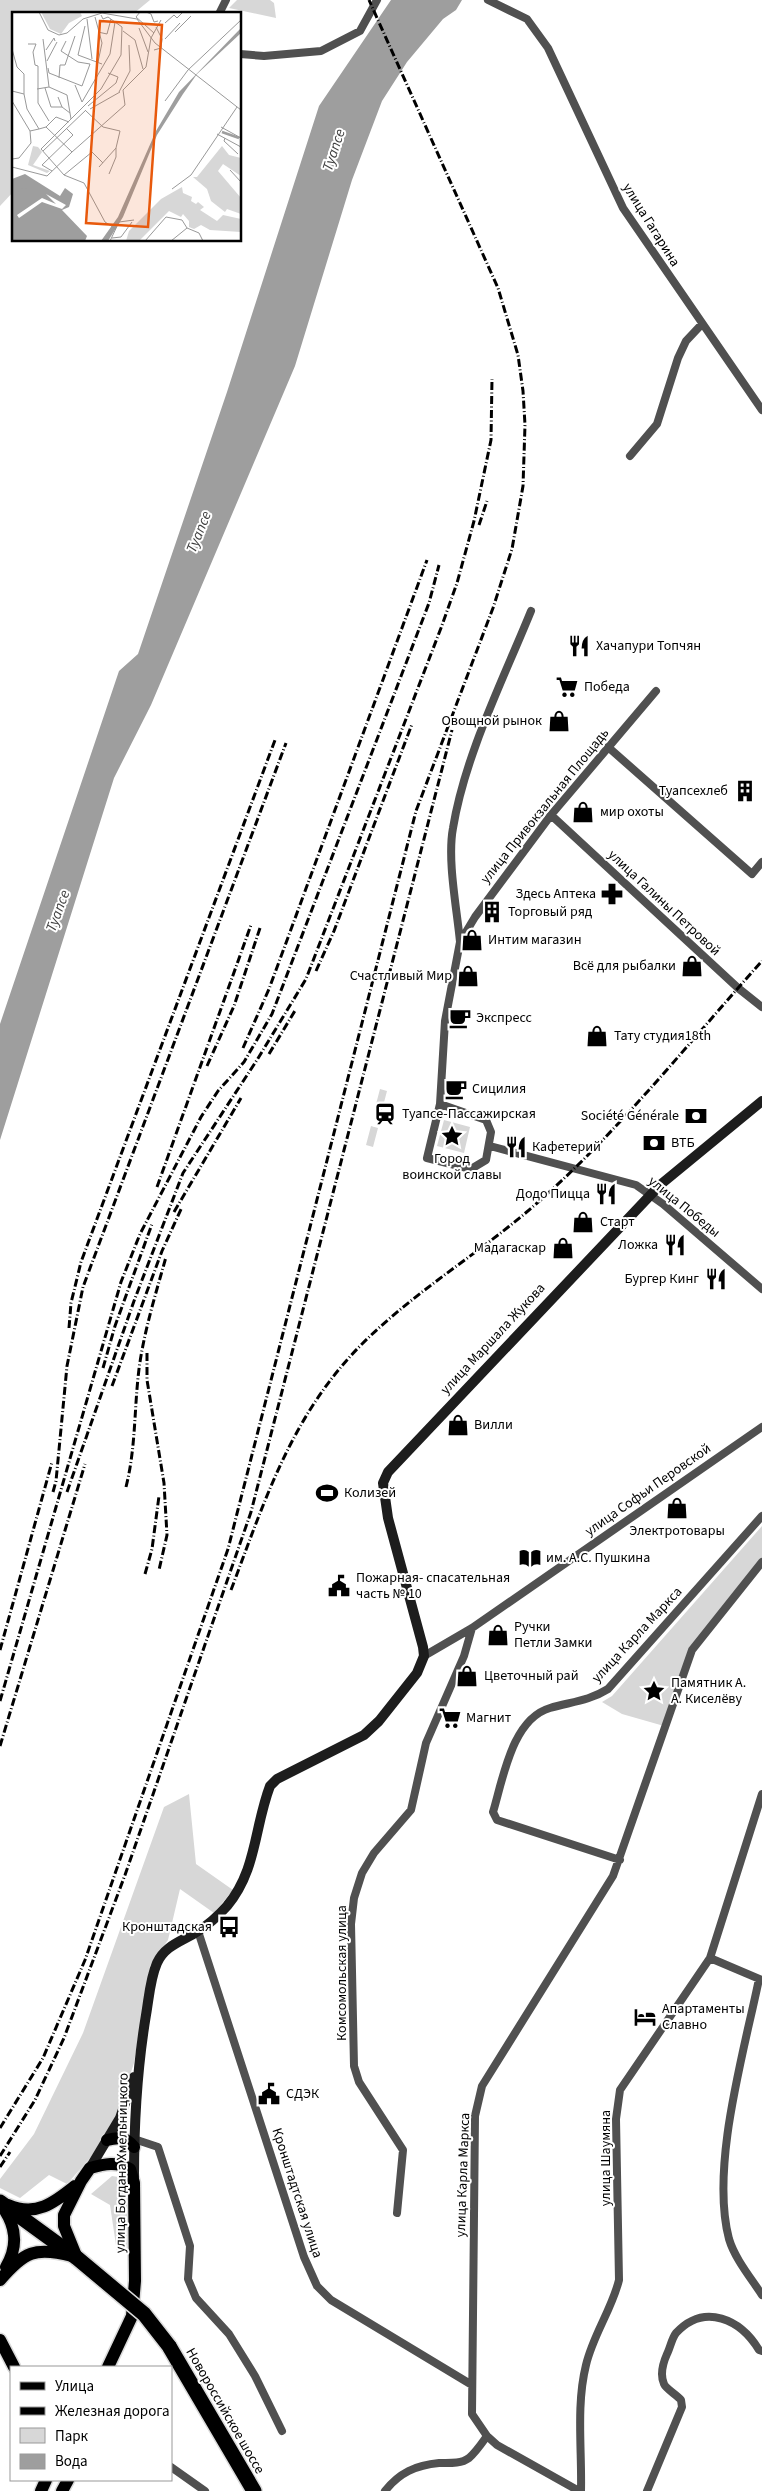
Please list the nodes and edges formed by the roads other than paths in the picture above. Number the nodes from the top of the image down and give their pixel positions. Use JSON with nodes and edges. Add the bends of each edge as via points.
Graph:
{"nodes":[{"id":1,"x":226,"y":0,"type":"edge"},
{"id":2,"x":377,"y":0,"type":"edge"},
{"id":3,"x":492,"y":2,"type":"edge"},
{"id":4,"x":220,"y":12,"type":"edge"},
{"id":5,"x":241,"y":54,"type":"edge"},
{"id":6,"x":702,"y":324,"type":"junction"},
{"id":7,"x":762,"y":410,"type":"edge"},
{"id":8,"x":630,"y":456,"type":"dead end"},
{"id":9,"x":531,"y":611,"type":"dead end"},
{"id":10,"x":656,"y":691,"type":"dead end"},
{"id":11,"x":608,"y":747,"type":"junction"},
{"id":12,"x":551,"y":815,"type":"junction"},
{"id":13,"x":762,"y":862,"type":"edge"},
{"id":14,"x":460,"y":942,"type":"junction"},
{"id":15,"x":762,"y":1007,"type":"edge"},
{"id":16,"x":762,"y":1101,"type":"edge"},
{"id":17,"x":440,"y":1104,"type":"junction"},
{"id":18,"x":490,"y":1146,"type":"junction"},
{"id":19,"x":651,"y":1194,"type":"junction"},
{"id":20,"x":762,"y":1289,"type":"edge"},
{"id":21,"x":762,"y":1427,"type":"edge"},
{"id":22,"x":762,"y":1516,"type":"edge"},
{"id":23,"x":762,"y":1562,"type":"edge"},
{"id":24,"x":472,"y":1628,"type":"junction"},
{"id":25,"x":424,"y":1656,"type":"junction"},
{"id":26,"x":762,"y":1794,"type":"edge"},
{"id":27,"x":620,"y":1860,"type":"junction"},
{"id":28,"x":198,"y":1931,"type":"junction"},
{"id":29,"x":710,"y":1958,"type":"junction"},
{"id":30,"x":761,"y":1980,"type":"edge"},
{"id":31,"x":138,"y":2065,"type":"junction"},
{"id":32,"x":107,"y":2140,"type":"junction"},
{"id":33,"x":134,"y":2143,"type":"junction"},
{"id":34,"x":90,"y":2168,"type":"junction"},
{"id":35,"x":81,"y":2181,"type":"junction"},
{"id":36,"x":134,"y":2183,"type":"junction"},
{"id":37,"x":0,"y":2202,"type":"edge"},
{"id":38,"x":396,"y":2213,"type":"dead end"},
{"id":39,"x":77,"y":2258,"type":"junction"},
{"id":40,"x":0,"y":2279,"type":"edge"},
{"id":41,"x":762,"y":2295,"type":"edge"},
{"id":42,"x":0,"y":2340,"type":"edge"},
{"id":43,"x":762,"y":2350,"type":"edge"},
{"id":44,"x":13,"y":2366,"type":"edge"},
{"id":45,"x":108,"y":2366,"type":"edge"},
{"id":46,"x":472,"y":2385,"type":"junction"},
{"id":47,"x":282,"y":2430,"type":"dead end"},
{"id":48,"x":487,"y":2436,"type":"junction"},
{"id":49,"x":172,"y":2468,"type":"edge"},
{"id":50,"x":205,"y":2491,"type":"edge"},
{"id":51,"x":254,"y":2491,"type":"edge"},
{"id":52,"x":385,"y":2491,"type":"edge"},
{"id":53,"x":580,"y":2491,"type":"edge"},
{"id":54,"x":647,"y":2491,"type":"edge"}],
"edges":[{"from":1,"to":4,"type":"street"},
{"from":2,"to":5,"type":"street","via":[[360,31],[321,51],[264,56]]},
{"from":3,"to":6,"type":"street","name":"улица Гагарина","via":[[527,19],[548,48],[623,208]]},
{"from":6,"to":7,"type":"street","name":"улица Гагарина"},
{"from":6,"to":8,"type":"street","via":[[686,342],[678,358],[657,424]]},
{"from":9,"to":14,"type":"street","name":"улица Привокзальная Площадь","via":[[474,749],[452,829]]},
{"from":10,"to":11,"type":"street","name":"улица Привокзальная Площадь"},
{"from":11,"to":12,"type":"street","name":"улица Привокзальная Площадь"},
{"from":11,"to":13,"type":"street","via":[[752,874]]},
{"from":12,"to":14,"type":"street","name":"улица Привокзальная Площадь","via":[[474,917]]},
{"from":12,"to":15,"type":"street","name":"улица Галины Петровой"},
{"from":14,"to":17,"type":"street","name":"улица Привокзальная Площадь","via":[[445,1021]]},
{"from":16,"to":19,"type":"main road","name":"улица Маршала Жукова"},
{"from":17,"to":18,"type":"street","via":[[486,1120],[491,1132]]},
{"from":17,"to":18,"type":"street","name":"улица Привокзальная Площадь","via":[[427,1158],[471,1169],[486,1160]]},
{"from":18,"to":19,"type":"street","name":"улица Победы","via":[[636,1185]]},
{"from":19,"to":20,"type":"street","name":"улица Победы"},
{"from":19,"to":25,"type":"main road","name":"улица Маршала Жукова","via":[[388,1472],[383,1483],[388,1518]]},
{"from":21,"to":24,"type":"street","name":"улица Софьи Перовской"},
{"from":22,"to":27,"type":"street","name":"улица Карла Маркса","via":[[608,1689],[588,1699],[541,1711],[532,1717],[517,1737],[494,1817]]},
{"from":23,"to":27,"type":"street","name":"улица Карла Маркса","via":[[692,1650]]},
{"from":24,"to":25,"type":"street","name":"улица Софьи Перовской"},
{"from":24,"to":38,"type":"street","name":"Комсомольская улица","via":[[464,1656],[426,1743],[411,1810],[374,1853],[362,1873],[354,1898],[351,1924],[354,2066],[359,2082],[403,2150]]},
{"from":25,"to":28,"type":"main road","name":"улица Богдана Хмельницкого","via":[[416,1674],[364,1734],[277,1779],[270,1786],[244,1880],[227,1906]]},
{"from":26,"to":29,"type":"street","name":"улица Шаумяна"},
{"from":27,"to":46,"type":"street","name":"улица Карла Маркса","via":[[482,2086],[474,2116]]},
{"from":28,"to":31,"type":"main road","name":"улица Богдана Хмельницкого","via":[[172,1944],[158,1962]]},
{"from":28,"to":46,"type":"street","name":"Кронштадтская улица","via":[[304,2257],[317,2286],[331,2300]]},
{"from":29,"to":30,"type":"street"},
{"from":29,"to":53,"type":"street","name":"улица Шаумяна","via":[[620,2090],[616,2119],[619,2280],[586,2365],[581,2407]]},
{"from":30,"to":41,"type":"street","via":[[737,2084],[724,2186],[730,2241]]},
{"from":31,"to":32,"type":"main road","via":[[120,2118]]},
{"from":31,"to":33,"type":"main road","name":"улица Богдана Хмельницкого"},
{"from":32,"to":33,"type":"main road","via":[[124,2138]]},
{"from":32,"to":34,"type":"main road"},
{"from":33,"to":36,"type":"main road","name":"улица Богдана Хмельницкого"},
{"from":33,"to":47,"type":"street","via":[[158,2147],[190,2246],[188,2280],[196,2298],[229,2334]]},
{"from":34,"to":35,"type":"main road"},
{"from":34,"to":36,"type":"main road","via":[[108,2164],[125,2166],[130,2169]]},
{"from":35,"to":37,"type":"main road","via":[[47,2207],[24,2210]]},
{"from":35,"to":39,"type":"main road","via":[[68,2205],[64,2226]]},
{"from":36,"to":45,"type":"main road","name":"улица Богдана Хмельницкого","via":[[132,2316]]},
{"from":37,"to":39,"type":"highway","name":"Новороссийское шоссе"},
{"from":37,"to":40,"type":"main road","via":[[16,2234],[12,2257]]},
{"from":39,"to":40,"type":"main road","via":[[54,2252],[33,2252],[17,2260]]},
{"from":39,"to":51,"type":"highway","name":"Новороссийское шоссе","bridge":true,"via":[[144,2314],[169,2346]]},
{"from":42,"to":44,"type":"main road"},
{"from":43,"to":54,"type":"street","via":[[741,2328],[724,2318],[705,2317],[676,2334],[662,2372],[664,2386],[681,2400],[682,2407]]},
{"from":46,"to":48,"type":"street","name":"улица Карла Маркса","via":[[472,2414]]},
{"from":48,"to":52,"type":"street","via":[[469,2458],[457,2463],[408,2469]]},
{"from":48,"to":53,"type":"street","name":"улица Карла Маркса","via":[[497,2446]]},
{"from":49,"to":50,"type":"street"}]}
